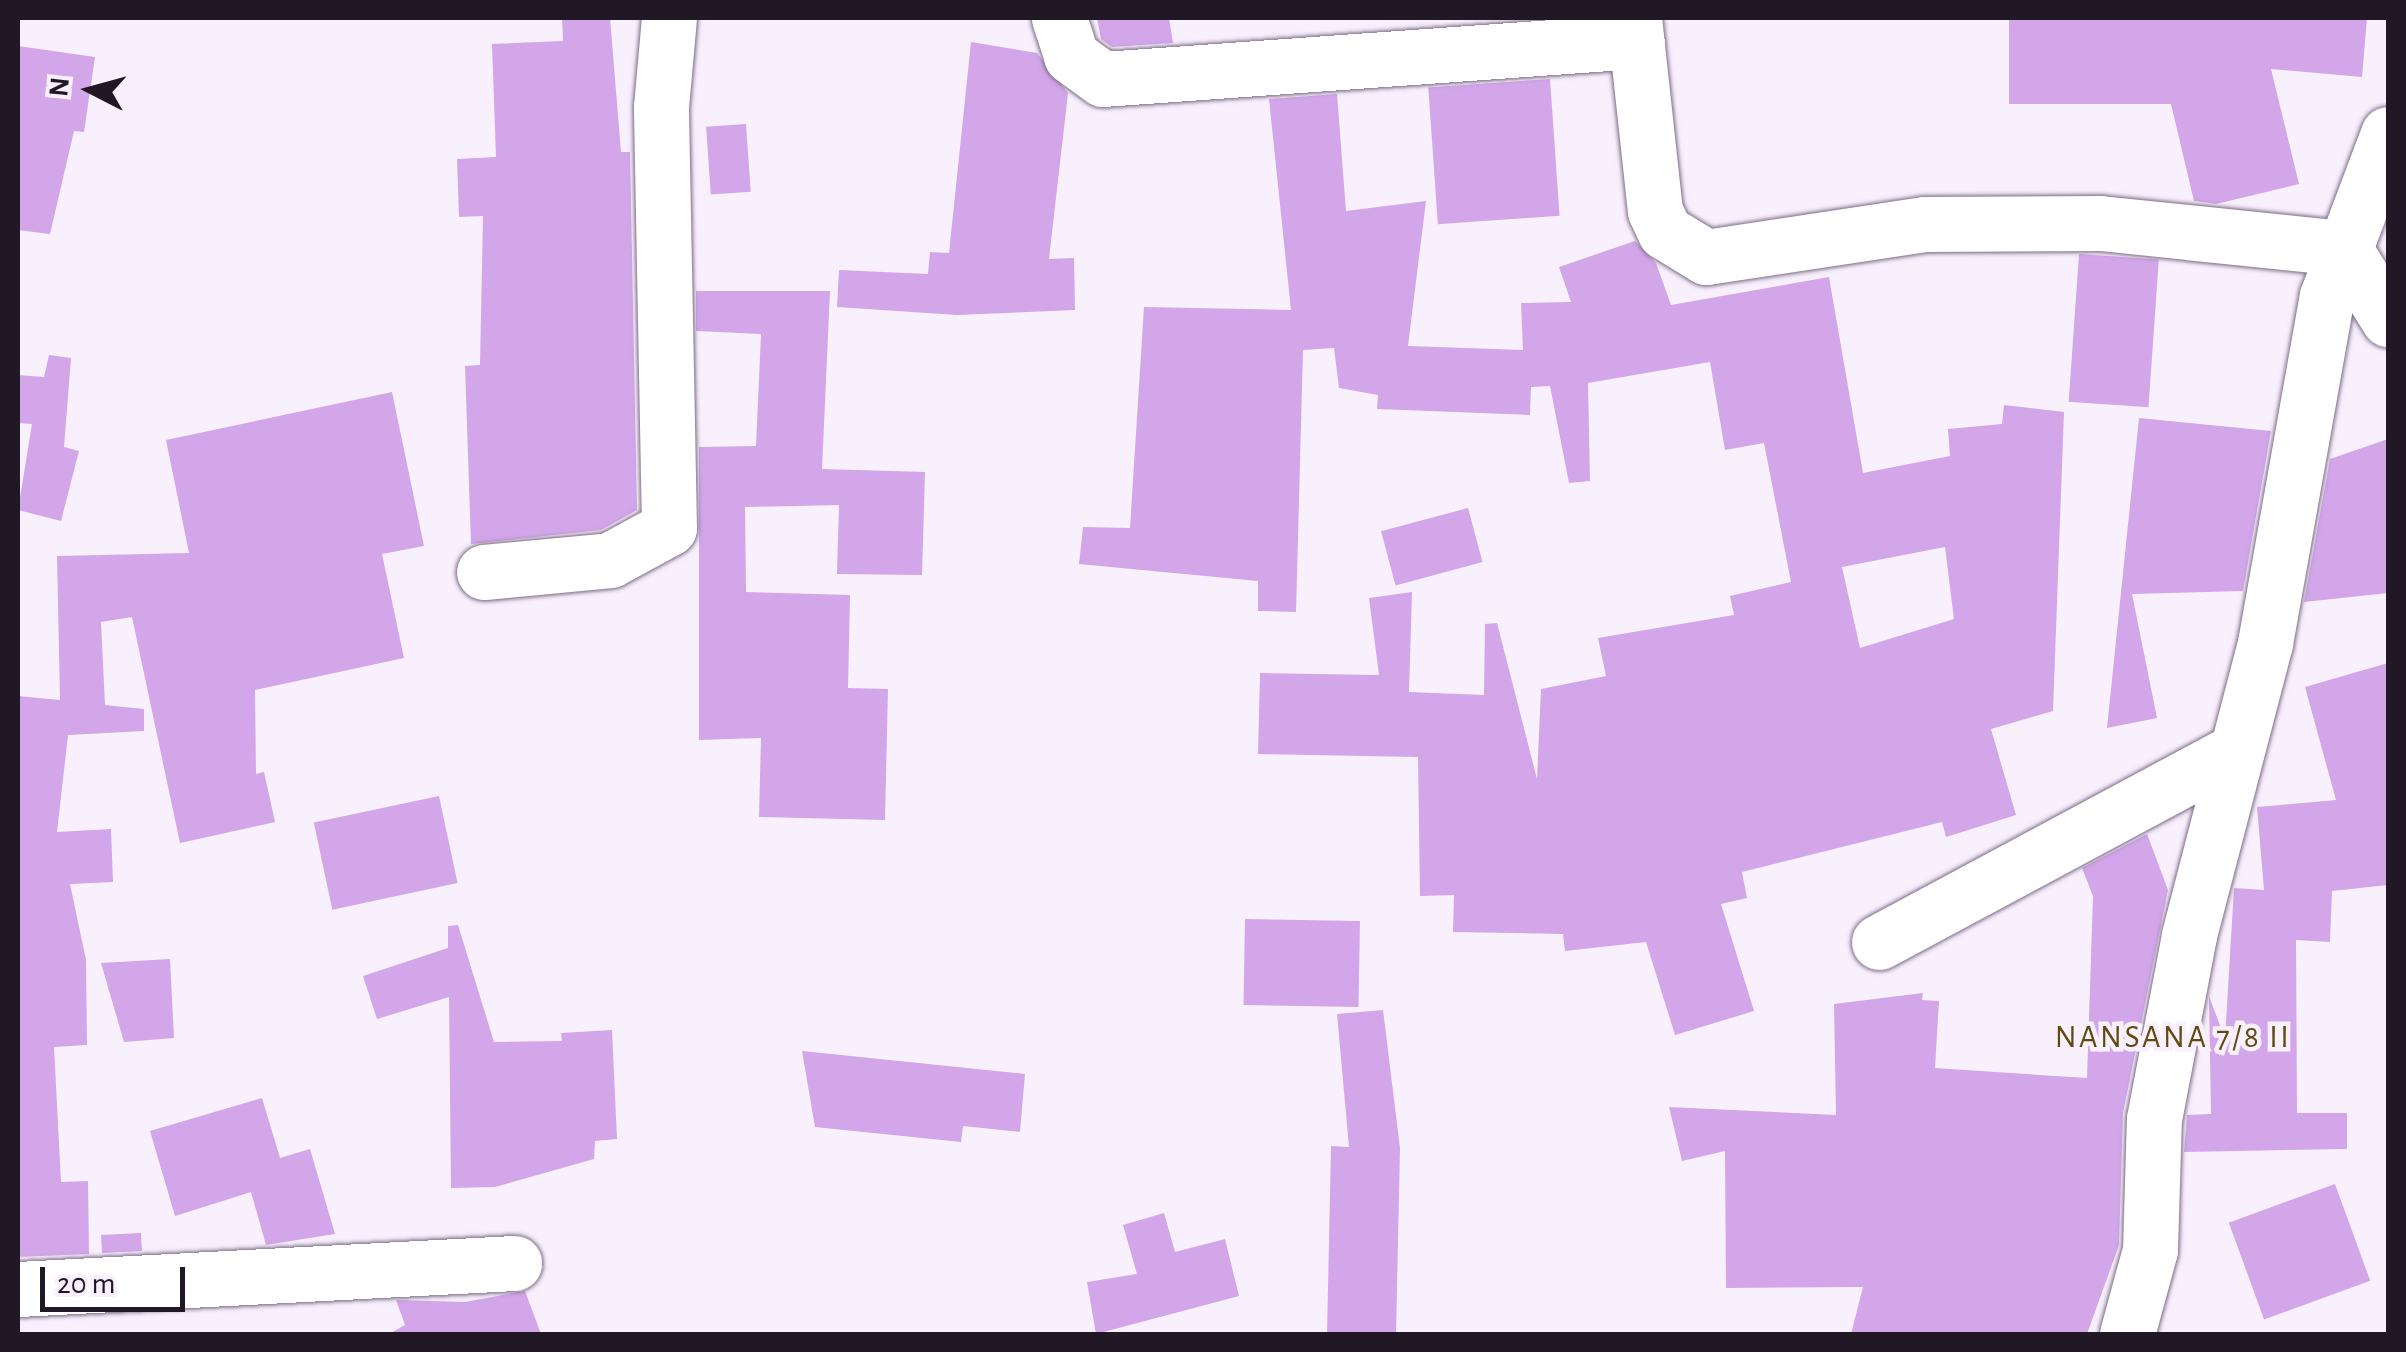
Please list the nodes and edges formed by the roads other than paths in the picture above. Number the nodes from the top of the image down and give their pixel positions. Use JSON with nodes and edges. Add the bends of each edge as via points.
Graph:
{"nodes":[{"id":1,"x":670,"y":18,"type":"edge"},
{"id":2,"x":1058,"y":18,"type":"edge"},
{"id":3,"x":1636,"y":30,"type":"edge"},
{"id":4,"x":2388,"y":134,"type":"edge"},
{"id":5,"x":2344,"y":248,"type":"junction"},
{"id":6,"x":2388,"y":319,"type":"edge"},
{"id":7,"x":484,"y":572,"type":"dead end"},
{"id":8,"x":2232,"y":752,"type":"junction"},
{"id":9,"x":1878,"y":942,"type":"dead end"},
{"id":10,"x":514,"y":1263,"type":"dead end"},
{"id":11,"x":18,"y":1289,"type":"edge"},
{"id":12,"x":2127,"y":1334,"type":"edge"}],
"edges":[{"from":1,"to":7,"type":"street","via":[[661,107],[670,528],[610,560]]},
{"from":2,"to":3,"type":"street","via":[[1072,56],[1103,79],[1119,80]]},
{"from":3,"to":5,"type":"street","via":[[1654,211],[1665,232],[1706,257],[1925,224],[2015,222]]},
{"from":4,"to":5,"type":"street"},
{"from":5,"to":6,"type":"street"},
{"from":5,"to":8,"type":"street","via":[[2327,296],[2265,643]]},
{"from":8,"to":9,"type":"street"},
{"from":8,"to":12,"type":"street","via":[[2154,1119],[2150,1250]]},
{"from":10,"to":11,"type":"street"}]}
